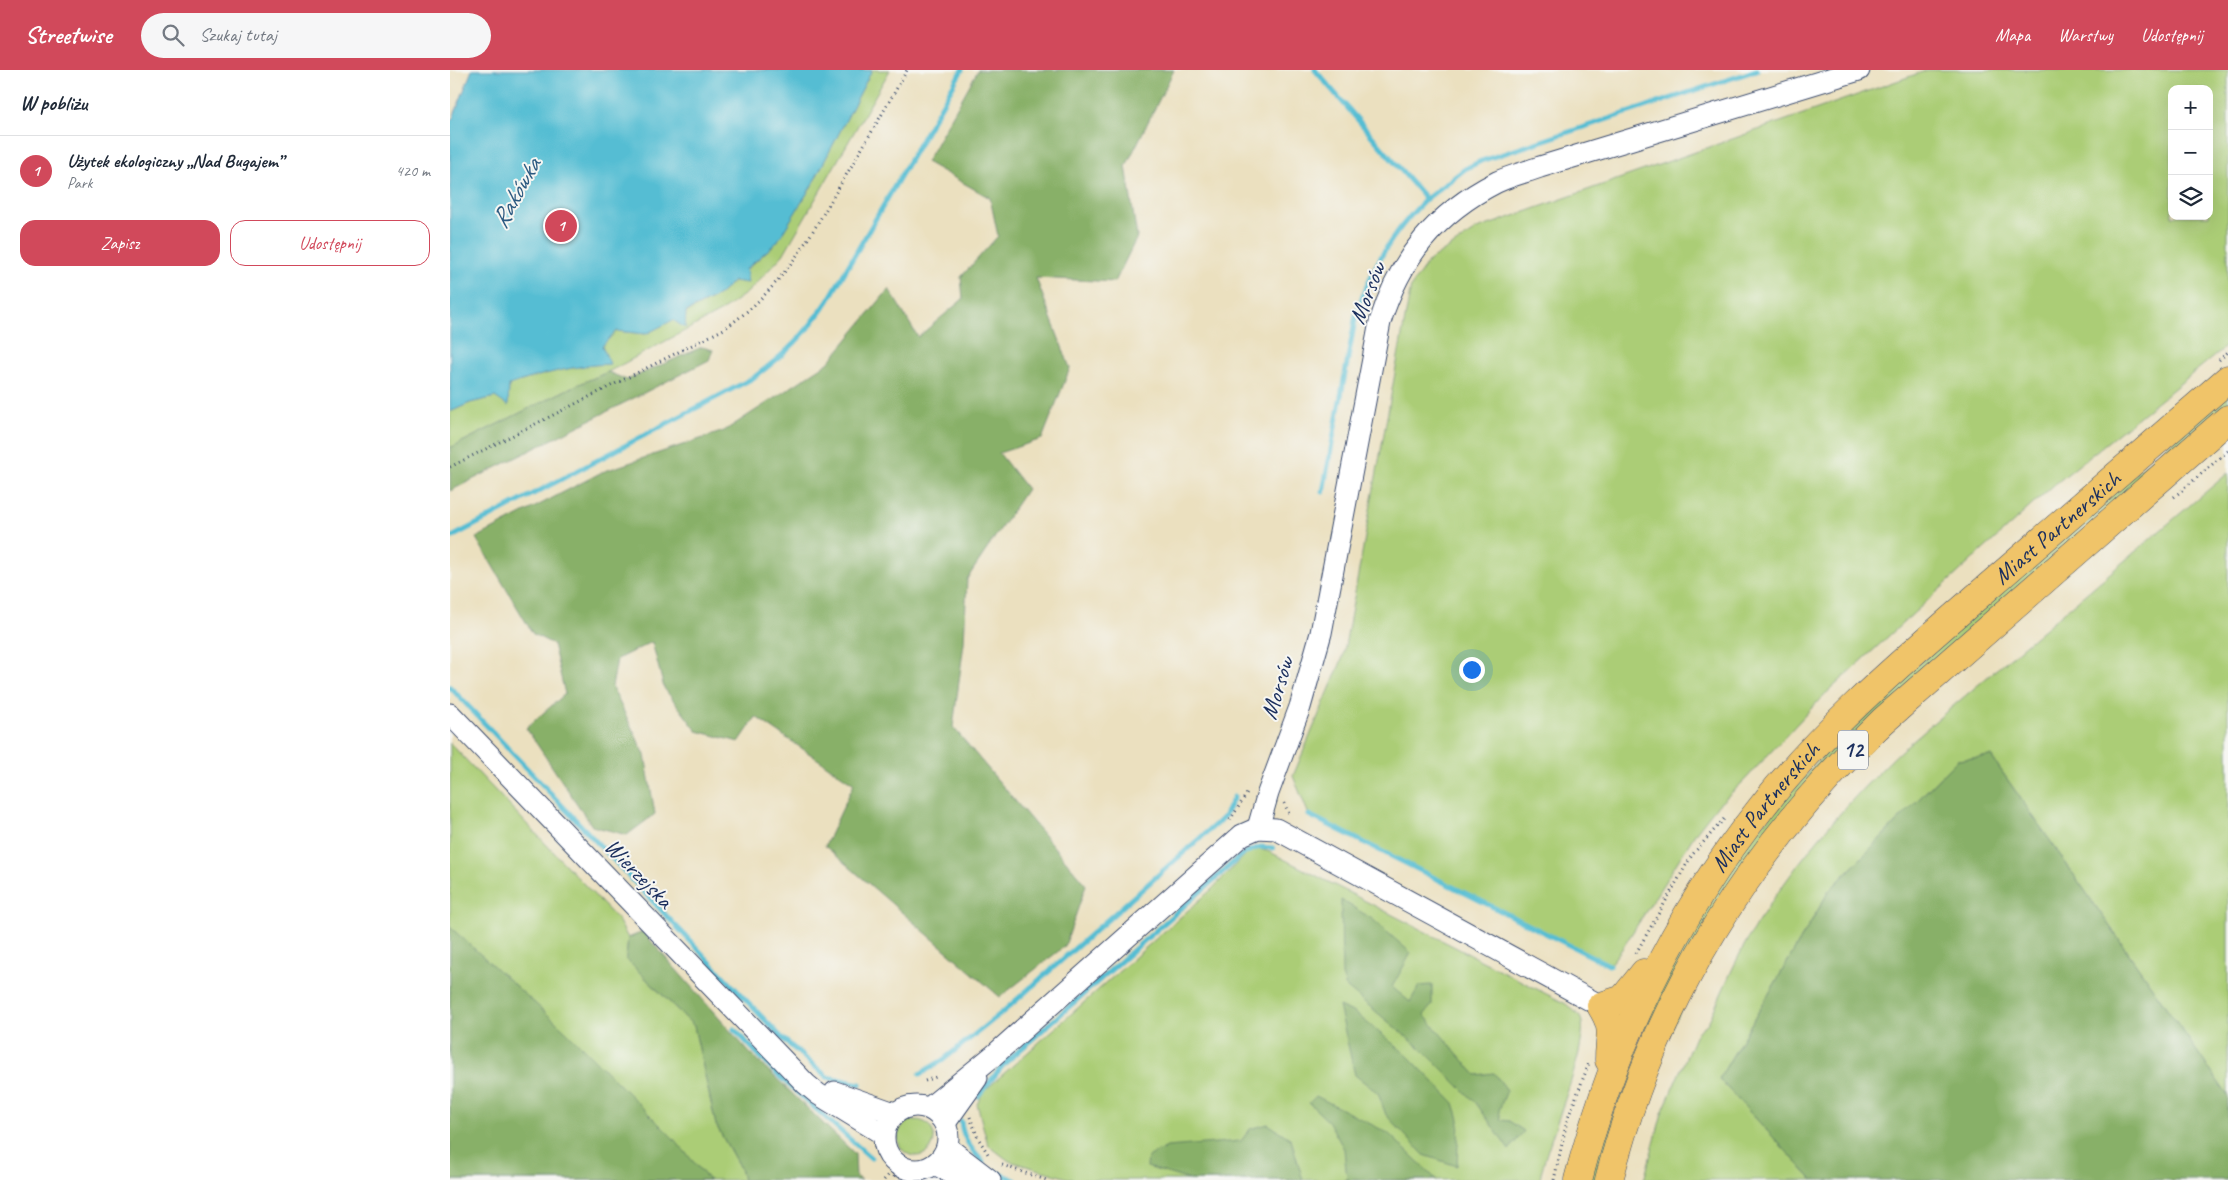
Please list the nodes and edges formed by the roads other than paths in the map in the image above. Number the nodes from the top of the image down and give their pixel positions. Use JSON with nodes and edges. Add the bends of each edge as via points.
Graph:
{"nodes":[{"id":1,"x":1859,"y":70,"type":"edge"},
{"id":2,"x":2228,"y":380,"type":"edge"},
{"id":3,"x":2228,"y":419,"type":"edge"},
{"id":4,"x":450,"y":714,"type":"edge"},
{"id":5,"x":1258,"y":828,"type":"junction"},
{"id":6,"x":1668,"y":949,"type":"junction"},
{"id":7,"x":1601,"y":1006,"type":"junction"},
{"id":8,"x":993,"y":1056,"type":"junction"},
{"id":9,"x":791,"y":1068,"type":"junction"},
{"id":10,"x":1599,"y":1070,"type":"junction"},
{"id":11,"x":929,"y":1108,"type":"junction"},
{"id":12,"x":894,"y":1113,"type":"junction"},
{"id":13,"x":945,"y":1124,"type":"junction"},
{"id":14,"x":883,"y":1134,"type":"junction"},
{"id":15,"x":947,"y":1147,"type":"junction"},
{"id":16,"x":935,"y":1164,"type":"junction"},
{"id":17,"x":995,"y":1172,"type":"edge"},
{"id":18,"x":893,"y":1174,"type":"edge"},
{"id":19,"x":964,"y":1180,"type":"edge"},
{"id":20,"x":1578,"y":1180,"type":"edge"},
{"id":21,"x":1609,"y":1180,"type":"edge"}],
"edges":[{"from":1,"to":5,"type":"street","name":"Morsów","via":[[1498,182],[1454,208],[1424,238],[1396,280],[1380,322],[1321,634],[1300,707]]},
{"from":2,"to":6,"type":"main road","name":"Miast Partnerskich","number":"12","via":[[1925,642],[1826,734],[1782,782],[1743,832],[1705,886]]},
{"from":3,"to":21,"type":"main road","name":"Miast Partnerskich","number":"12","via":[[1889,715],[1840,762],[1783,828],[1725,910],[1678,994],[1640,1079]]},
{"from":4,"to":9,"type":"street","name":"Wierzejska"},
{"from":5,"to":7,"type":"street","via":[[1276,829]]},
{"from":5,"to":8,"type":"street","via":[[1234,841]]},
{"from":6,"to":7,"type":"main road","via":[[1623,999]]},
{"from":6,"to":10,"type":"main road","name":"Miast Partnerskich","number":"12","via":[[1637,1009]]},
{"from":7,"to":10,"type":"main road","via":[[1611,1030]]},
{"from":8,"to":11,"type":"street"},
{"from":8,"to":13,"type":"street"},
{"from":9,"to":12,"type":"street","name":"Wierzejska","via":[[818,1085]]},
{"from":9,"to":14,"type":"street","name":"Wierzejska","via":[[818,1094]]},
{"from":10,"to":20,"type":"main road","name":"Miast Partnerskich","number":"12"},
{"from":11,"to":12,"type":"street","via":[[911,1106]]},
{"from":11,"to":13,"type":"street"},
{"from":12,"to":14,"type":"street"},
{"from":13,"to":15,"type":"street"},
{"from":14,"to":18,"type":"street"},
{"from":15,"to":16,"type":"street"},
{"from":15,"to":17,"type":"street"},
{"from":16,"to":18,"type":"street","via":[[917,1171]]},
{"from":16,"to":19,"type":"street"}]}
